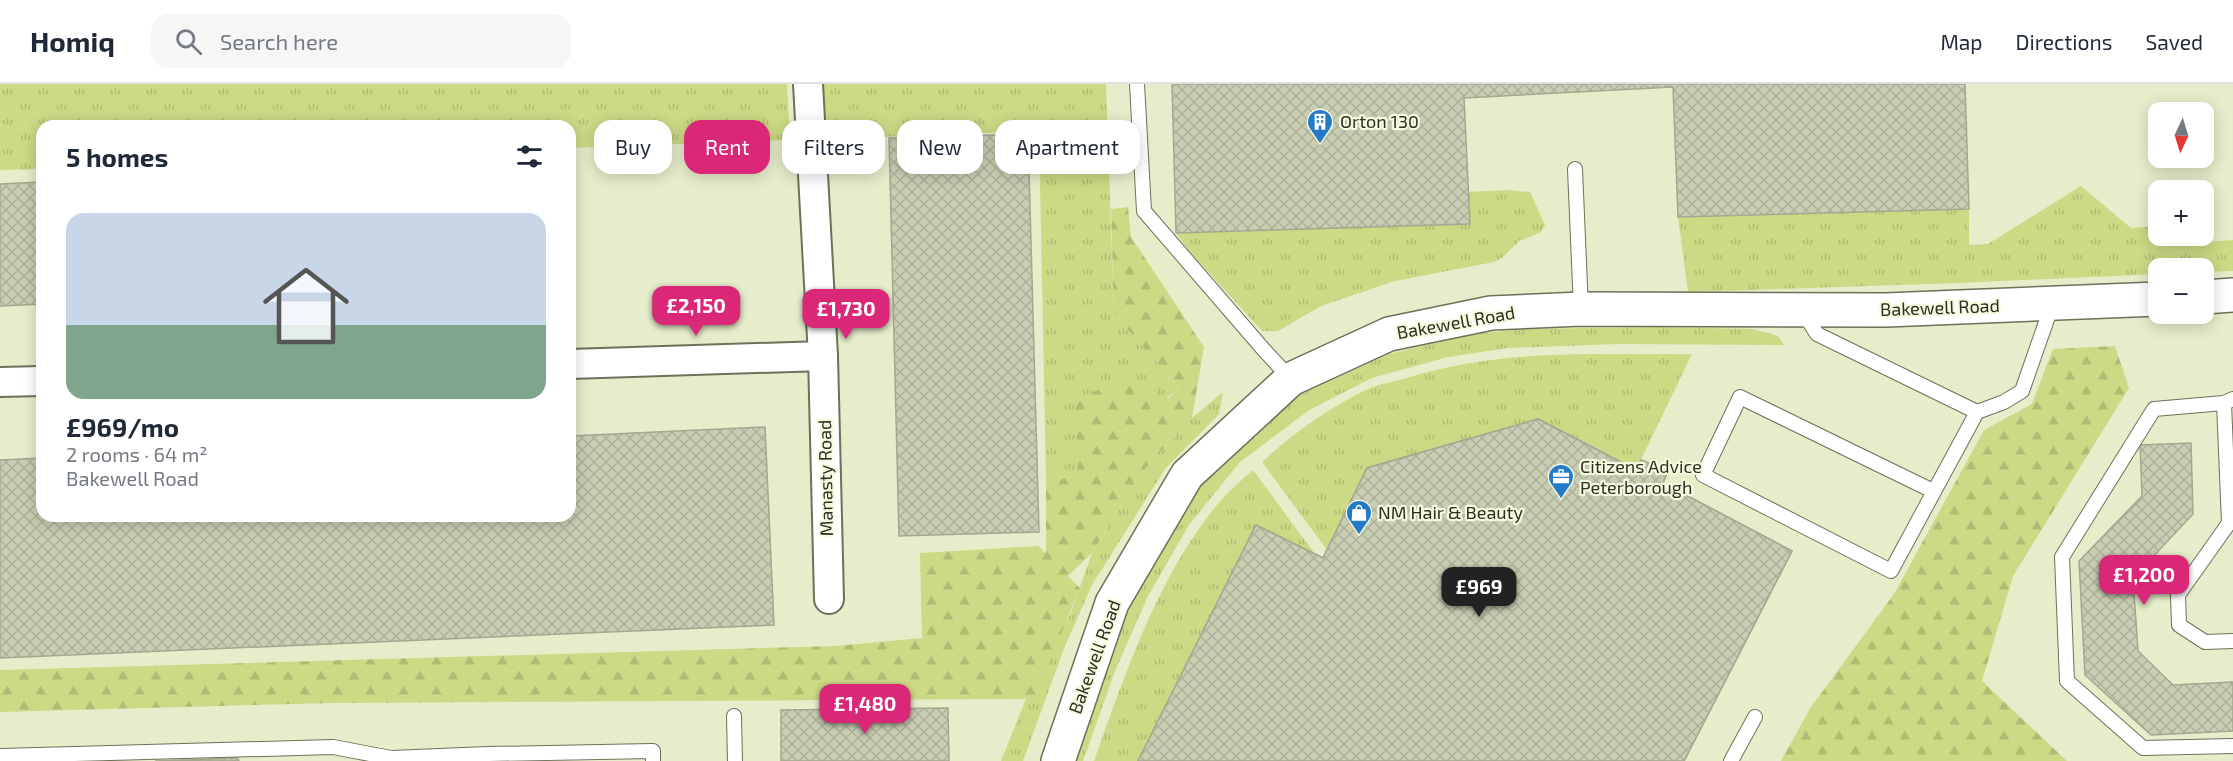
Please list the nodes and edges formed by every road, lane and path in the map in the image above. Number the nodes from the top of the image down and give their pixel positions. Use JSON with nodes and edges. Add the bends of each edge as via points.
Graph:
{"nodes":[{"id":1,"x":808,"y":84,"type":"edge"},
{"id":2,"x":1137,"y":84,"type":"edge"},
{"id":3,"x":1575,"y":169,"type":"dead end"},
{"id":4,"x":2233,"y":295,"type":"edge"},
{"id":5,"x":2214,"y":296,"type":"edge"},
{"id":6,"x":2148,"y":298,"type":"edge"},
{"id":7,"x":2053,"y":303,"type":"junction"},
{"id":8,"x":1581,"y":309,"type":"junction"},
{"id":9,"x":1802,"y":310,"type":"junction"},
{"id":10,"x":824,"y":356,"type":"junction"},
{"id":11,"x":576,"y":364,"type":"edge"},
{"id":12,"x":1291,"y":379,"type":"junction"},
{"id":13,"x":36,"y":381,"type":"edge"},
{"id":14,"x":0,"y":382,"type":"edge"},
{"id":15,"x":2228,"y":401,"type":"edge"},
{"id":16,"x":1977,"y":412,"type":"junction"},
{"id":17,"x":1933,"y":491,"type":"junction"},
{"id":18,"x":828,"y":599,"type":"dead end"},
{"id":19,"x":2233,"y":641,"type":"edge"},
{"id":20,"x":734,"y":716,"type":"dead end"},
{"id":21,"x":1755,"y":717,"type":"dead end"},
{"id":22,"x":2233,"y":746,"type":"edge"},
{"id":23,"x":0,"y":756,"type":"edge"},
{"id":24,"x":488,"y":758,"type":"edge"},
{"id":25,"x":391,"y":759,"type":"edge"},
{"id":26,"x":653,"y":761,"type":"edge"},
{"id":27,"x":735,"y":761,"type":"edge"},
{"id":28,"x":1058,"y":761,"type":"edge"},
{"id":29,"x":1731,"y":761,"type":"edge"}],
"edges":[{"from":1,"to":10,"type":"street","name":"Manasty Road"},
{"from":2,"to":12,"type":"lane","via":[[1144,211]]},
{"from":3,"to":8,"type":"lane"},
{"from":4,"to":5,"type":"street"},
{"from":6,"to":7,"type":"street","name":"Bakewell Road"},
{"from":7,"to":9,"type":"street","name":"Bakewell Road"},
{"from":7,"to":16,"type":"lane","via":[[2022,391]]},
{"from":8,"to":9,"type":"street","name":"Bakewell Road"},
{"from":8,"to":12,"type":"street","name":"Bakewell Road","via":[[1491,313],[1389,334]]},
{"from":9,"to":16,"type":"lane","via":[[1817,334]]},
{"from":10,"to":11,"type":"street"},
{"from":10,"to":18,"type":"street","name":"Manasty Road"},
{"from":12,"to":28,"type":"street","name":"Bakewell Road","via":[[1187,475],[1112,603]]},
{"from":13,"to":14,"type":"street"},
{"from":15,"to":19,"type":"lane","via":[[2229,523],[2178,595],[2178,625],[2205,642]]},
{"from":15,"to":22,"type":"lane","via":[[2154,409],[2062,557],[2067,681],[2143,748]]},
{"from":16,"to":17,"type":"lane"},
{"from":17,"to":17,"type":"lane","via":[[1891,571],[1703,475],[1740,397]]},
{"from":20,"to":27,"type":"lane"},
{"from":21,"to":29,"type":"lane"},
{"from":23,"to":25,"type":"lane","via":[[333,747]]},
{"from":24,"to":25,"type":"lane"},
{"from":24,"to":26,"type":"lane","via":[[653,751]]}]}
